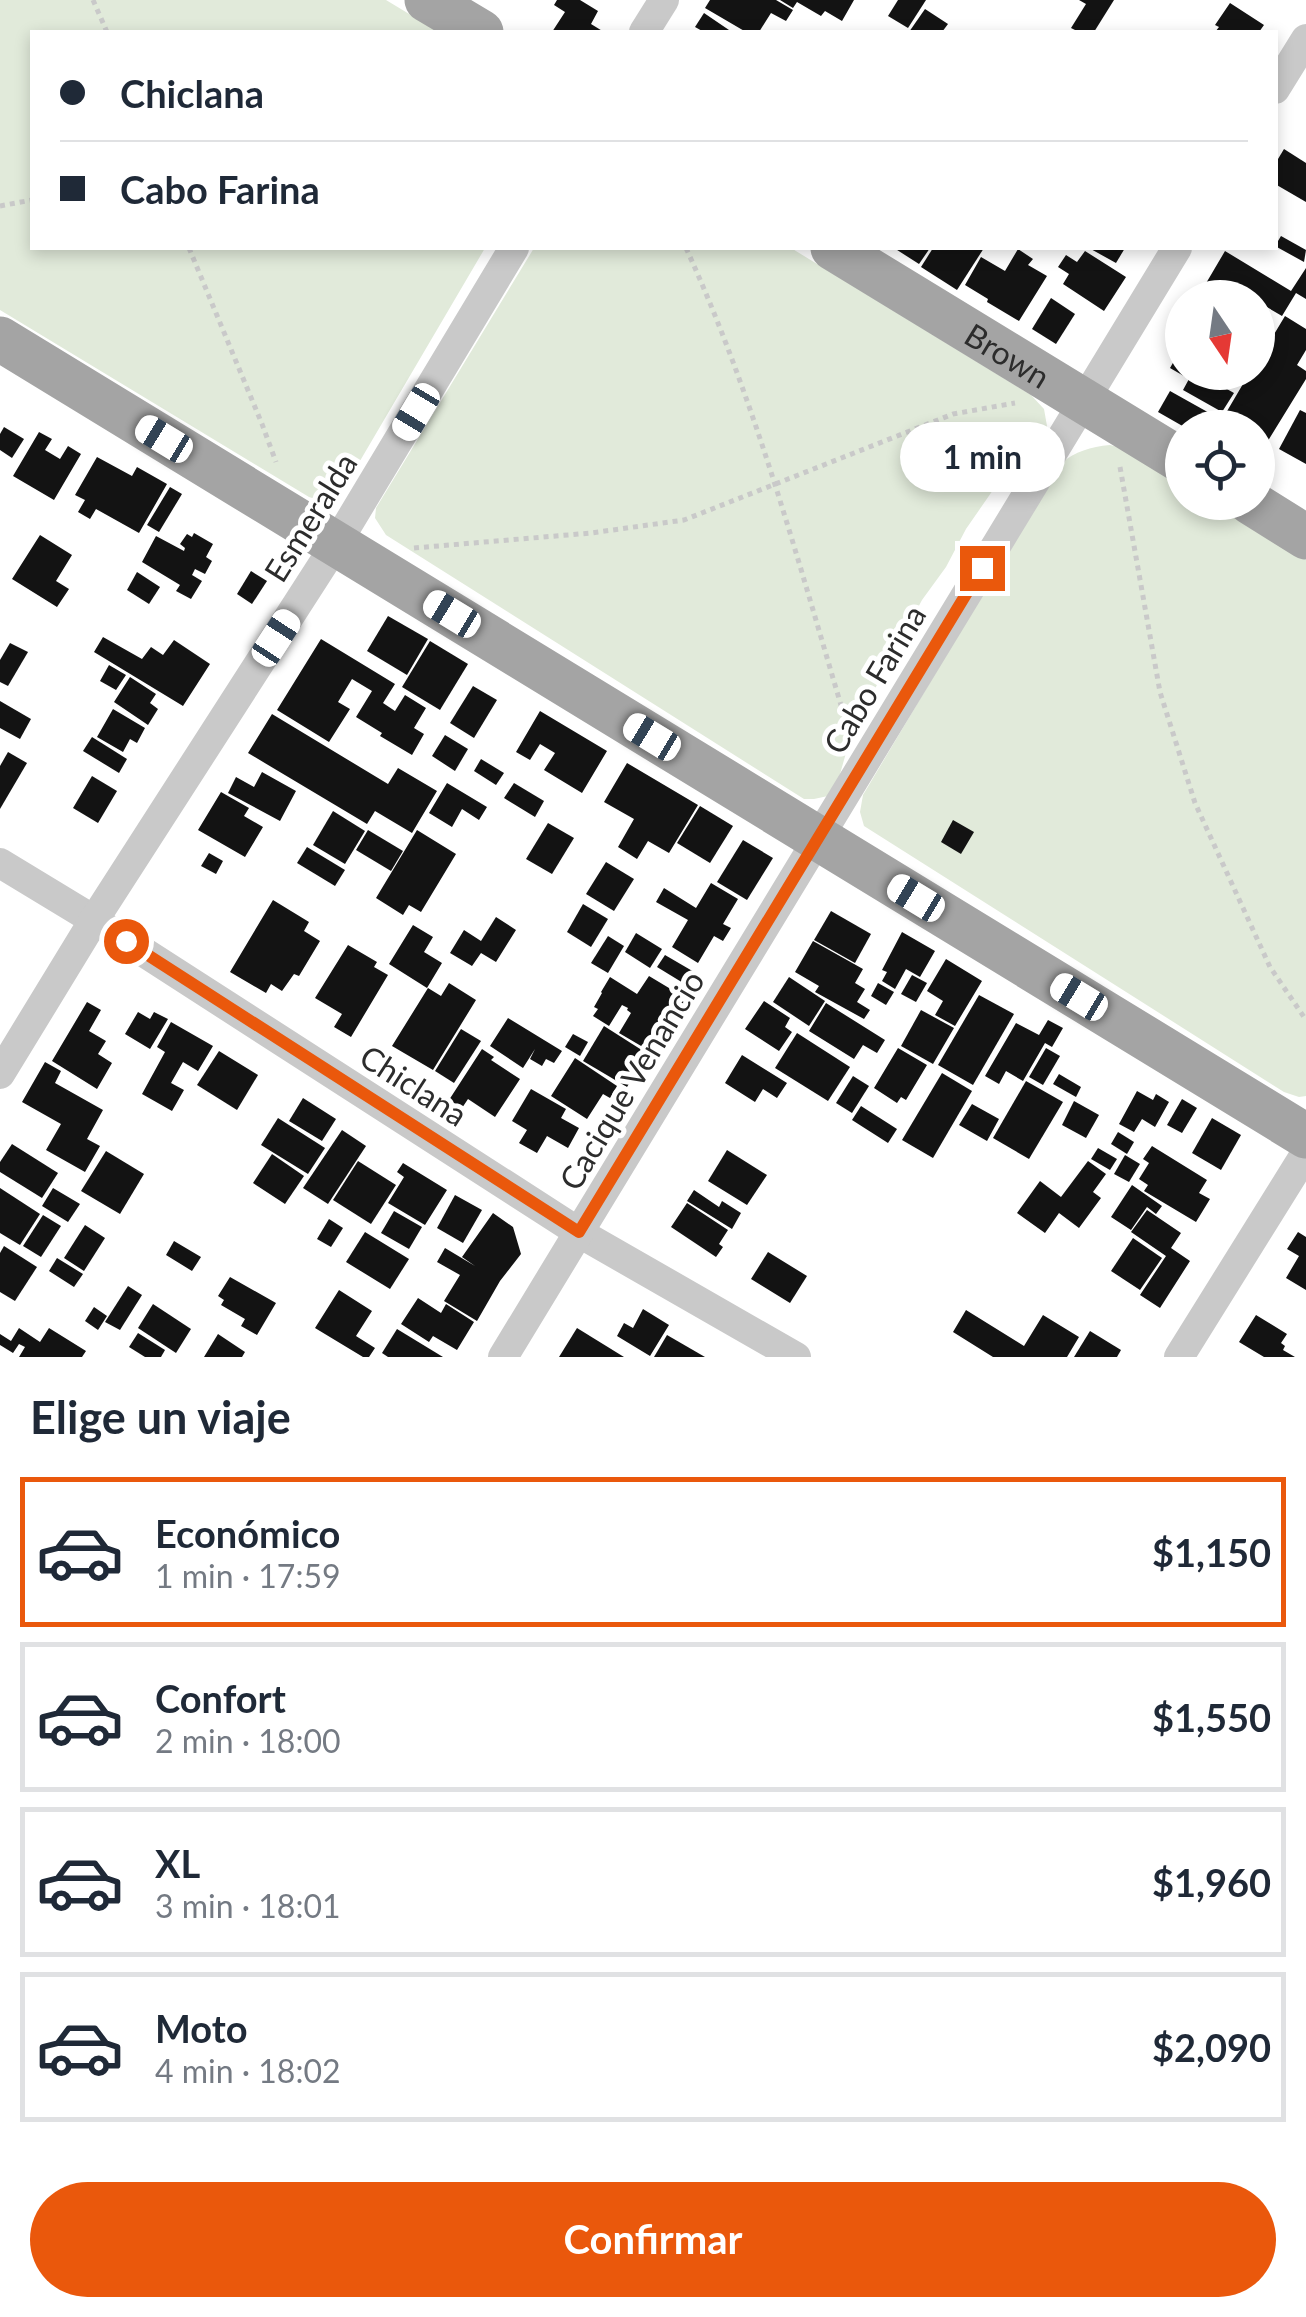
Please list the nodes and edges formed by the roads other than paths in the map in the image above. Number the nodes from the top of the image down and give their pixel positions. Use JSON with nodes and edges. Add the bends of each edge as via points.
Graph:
{"nodes":[{"id":1,"x":427,"y":0,"type":"edge"},
{"id":2,"x":664,"y":0,"type":"edge"},
{"id":3,"x":477,"y":30,"type":"edge"},
{"id":4,"x":645,"y":30,"type":"edge"},
{"id":5,"x":1306,"y":39,"type":"edge"},
{"id":6,"x":1278,"y":84,"type":"edge"},
{"id":7,"x":513,"y":250,"type":"edge"},
{"id":8,"x":836,"y":250,"type":"edge"},
{"id":9,"x":1176,"y":250,"type":"edge"},
{"id":10,"x":0,"y":339,"type":"edge"},
{"id":11,"x":1083,"y":400,"type":"junction"},
{"id":12,"x":1165,"y":451,"type":"edge"},
{"id":13,"x":1275,"y":518,"type":"edge"},
{"id":14,"x":1306,"y":537,"type":"edge"},
{"id":15,"x":336,"y":544,"type":"junction"},
{"id":16,"x":819,"y":839,"type":"junction"},
{"id":17,"x":0,"y":863,"type":"edge"},
{"id":18,"x":94,"y":920,"type":"junction"},
{"id":19,"x":0,"y":1074,"type":"edge"},
{"id":20,"x":1306,"y":1136,"type":"edge"},
{"id":21,"x":1306,"y":1152,"type":"edge"},
{"id":22,"x":579,"y":1232,"type":"junction"},
{"id":23,"x":503,"y":1357,"type":"edge"},
{"id":24,"x":796,"y":1357,"type":"edge"},
{"id":25,"x":1179,"y":1357,"type":"edge"}],
"edges":[{"from":1,"to":3,"type":"main road"},
{"from":2,"to":4,"type":"street"},
{"from":5,"to":6,"type":"street"},
{"from":7,"to":15,"type":"street","name":"Esmeralda"},
{"from":8,"to":11,"type":"main road","name":"Brown"},
{"from":9,"to":11,"type":"street","name":"Cabo Farina"},
{"from":10,"to":15,"type":"main road"},
{"from":11,"to":12,"type":"main road","name":"Brown"},
{"from":11,"to":16,"type":"street","name":"Cabo Farina"},
{"from":13,"to":14,"type":"main road"},
{"from":15,"to":16,"type":"main road"},
{"from":15,"to":18,"type":"street","name":"Esmeralda"},
{"from":16,"to":20,"type":"main road"},
{"from":16,"to":22,"type":"street","name":"Cacique Venancio"},
{"from":17,"to":18,"type":"street","name":"Chiclana"},
{"from":18,"to":19,"type":"street","name":"Esmeralda"},
{"from":18,"to":22,"type":"street","name":"Chiclana"},
{"from":21,"to":25,"type":"street"},
{"from":22,"to":23,"type":"street","name":"Cacique Venancio"},
{"from":22,"to":24,"type":"street","name":"Chiclana"}]}
